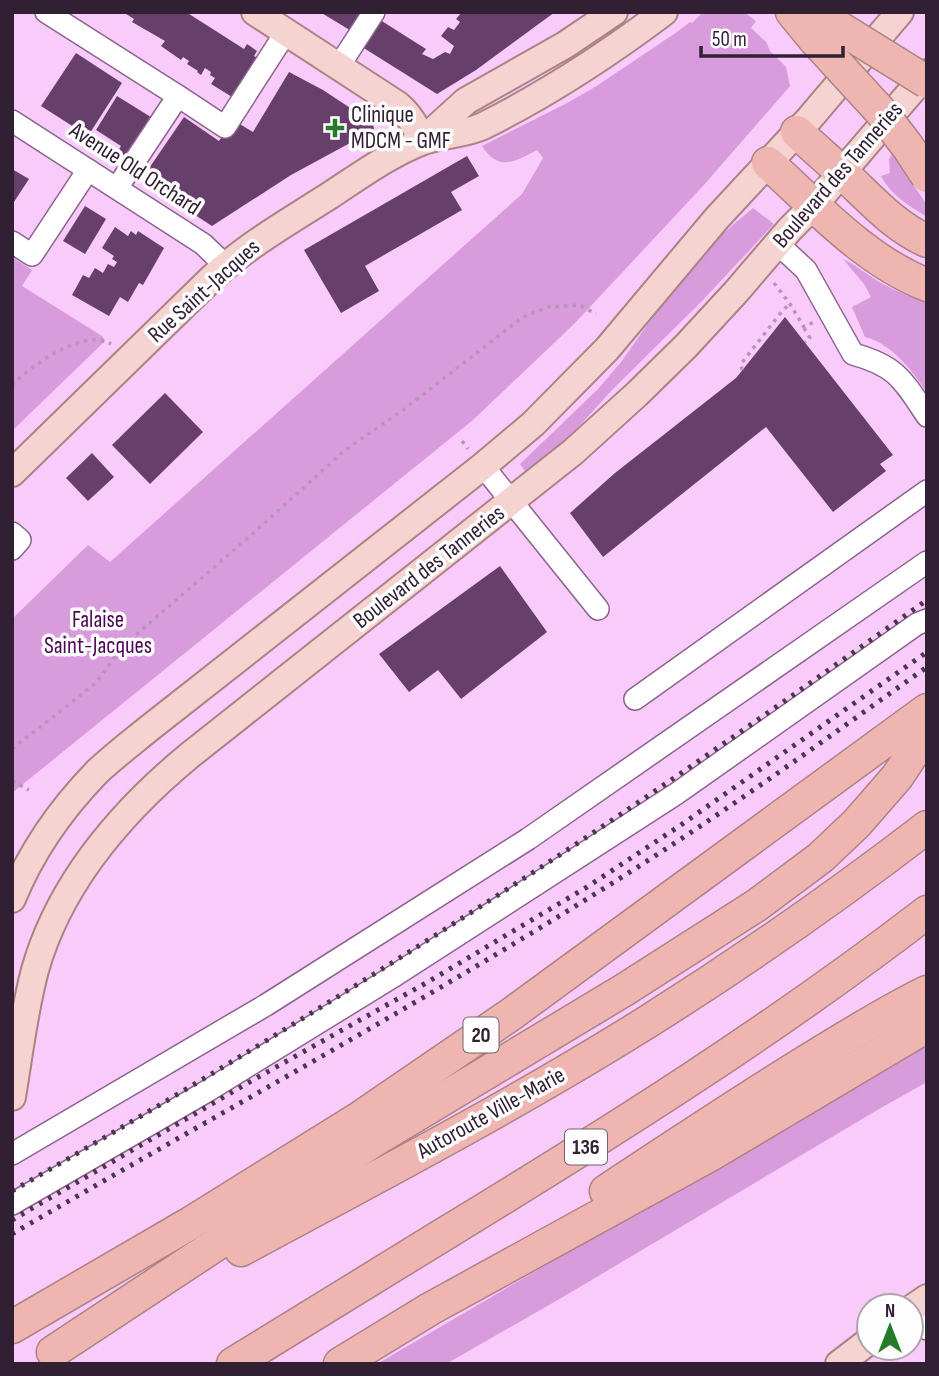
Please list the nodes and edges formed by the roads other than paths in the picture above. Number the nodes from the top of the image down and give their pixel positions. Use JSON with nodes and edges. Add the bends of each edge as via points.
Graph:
{"nodes":[{"id":1,"x":46,"y":12,"type":"edge"},
{"id":2,"x":255,"y":12,"type":"edge"},
{"id":3,"x":374,"y":12,"type":"edge"},
{"id":4,"x":614,"y":12,"type":"edge"},
{"id":5,"x":664,"y":12,"type":"edge"},
{"id":6,"x":792,"y":12,"type":"edge"},
{"id":7,"x":900,"y":12,"type":"edge"},
{"id":8,"x":818,"y":24,"type":"edge"},
{"id":9,"x":286,"y":32,"type":"junction"},
{"id":10,"x":338,"y":66,"type":"junction"},
{"id":11,"x":927,"y":73,"type":"edge"},
{"id":12,"x":927,"y":82,"type":"edge"},
{"id":13,"x":178,"y":96,"type":"junction"},
{"id":14,"x":12,"y":121,"type":"edge"},
{"id":15,"x":796,"y":132,"type":"junction"},
{"id":16,"x":422,"y":141,"type":"junction"},
{"id":17,"x":768,"y":163,"type":"junction"},
{"id":18,"x":88,"y":170,"type":"junction"},
{"id":19,"x":841,"y":172,"type":"junction"},
{"id":20,"x":927,"y":176,"type":"edge"},
{"id":21,"x":117,"y":188,"type":"junction"},
{"id":22,"x":814,"y":205,"type":"junction"},
{"id":23,"x":12,"y":242,"type":"edge"},
{"id":24,"x":927,"y":242,"type":"edge"},
{"id":25,"x":778,"y":244,"type":"junction"},
{"id":26,"x":226,"y":266,"type":"junction"},
{"id":27,"x":927,"y":285,"type":"edge"},
{"id":28,"x":927,"y":416,"type":"edge"},
{"id":29,"x":471,"y":458,"type":"junction"},
{"id":30,"x":12,"y":473,"type":"edge"},
{"id":31,"x":927,"y":491,"type":"edge"},
{"id":32,"x":512,"y":501,"type":"junction"},
{"id":33,"x":12,"y":533,"type":"edge"},
{"id":34,"x":12,"y":548,"type":"edge"},
{"id":35,"x":927,"y":562,"type":"edge"},
{"id":36,"x":598,"y":610,"type":"dead end"},
{"id":37,"x":927,"y":620,"type":"edge"},
{"id":38,"x":635,"y":699,"type":"dead end"},
{"id":39,"x":927,"y":710,"type":"edge"},
{"id":40,"x":927,"y":732,"type":"edge"},
{"id":41,"x":927,"y":827,"type":"edge"},
{"id":42,"x":12,"y":899,"type":"edge"},
{"id":43,"x":927,"y":912,"type":"edge"},
{"id":44,"x":927,"y":992,"type":"edge"},
{"id":45,"x":927,"y":1026,"type":"edge"},
{"id":46,"x":12,"y":1097,"type":"edge"},
{"id":47,"x":12,"y":1154,"type":"edge"},
{"id":48,"x":12,"y":1204,"type":"edge"},
{"id":49,"x":430,"y":1309,"type":"junction"},
{"id":50,"x":12,"y":1327,"type":"edge"},
{"id":51,"x":855,"y":1352,"type":"edge"},
{"id":52,"x":43,"y":1358,"type":"edge"},
{"id":53,"x":233,"y":1364,"type":"edge"},
{"id":54,"x":340,"y":1364,"type":"edge"},
{"id":55,"x":839,"y":1364,"type":"edge"}],
"edges":[{"from":1,"to":13,"type":"street"},
{"from":2,"to":9,"type":"main road"},
{"from":3,"to":10,"type":"street"},
{"from":4,"to":16,"type":"main road","name":"Rue Saint-Jacques","via":[[466,101]]},
{"from":5,"to":16,"type":"main road","name":"Rue Saint-Jacques","via":[[534,99],[479,128]]},
{"from":6,"to":8,"type":"highway"},
{"from":7,"to":15,"type":"main road","name":"Boulevard des Tanneries"},
{"from":8,"to":12,"type":"highway","bridge":true},
{"from":8,"to":20,"type":"highway","bridge":true},
{"from":9,"to":10,"type":"main road"},
{"from":9,"to":13,"type":"street","via":[[225,127]]},
{"from":10,"to":16,"type":"main road","via":[[407,112]]},
{"from":11,"to":19,"type":"main road","name":"Boulevard des Tanneries"},
{"from":13,"to":21,"type":"street"},
{"from":14,"to":18,"type":"street","name":"Avenue Old Orchard"},
{"from":15,"to":17,"type":"main road","name":"Boulevard des Tanneries"},
{"from":15,"to":19,"type":"highway"},
{"from":16,"to":26,"type":"main road","name":"Rue Saint-Jacques","via":[[305,211]]},
{"from":17,"to":22,"type":"highway"},
{"from":17,"to":29,"type":"main road","name":"Boulevard des Tanneries","via":[[594,363],[533,424]]},
{"from":18,"to":21,"type":"street","name":"Avenue Old Orchard"},
{"from":18,"to":23,"type":"street","via":[[33,255]]},
{"from":19,"to":22,"type":"main road","name":"Boulevard des Tanneries"},
{"from":19,"to":24,"type":"highway","via":[[890,218]]},
{"from":21,"to":26,"type":"street","name":"Avenue Old Orchard","via":[[203,244]]},
{"from":22,"to":25,"type":"main road","name":"Boulevard des Tanneries"},
{"from":22,"to":27,"type":"highway","via":[[881,262]]},
{"from":25,"to":28,"type":"street","via":[[806,270],[853,354],[883,363],[895,372]]},
{"from":25,"to":32,"type":"main road","name":"Boulevard des Tanneries","via":[[647,384]]},
{"from":26,"to":30,"type":"main road","name":"Rue Saint-Jacques"},
{"from":29,"to":32,"type":"street"},
{"from":29,"to":42,"type":"main road","name":"Boulevard des Tanneries","via":[[98,771],[46,835]]},
{"from":31,"to":38,"type":"street"},
{"from":32,"to":36,"type":"street"},
{"from":32,"to":46,"type":"main road","name":"Boulevard des Tanneries","via":[[180,764],[126,813],[81,871],[55,917],[29,997]]},
{"from":33,"to":34,"type":"street","via":[[20,540]]},
{"from":35,"to":47,"type":"street","via":[[528,839],[266,1005]]},
{"from":37,"to":48,"type":"street","via":[[676,794],[394,976]]},
{"from":39,"to":50,"type":"highway","number":"20","via":[[393,1095],[189,1224]]},
{"from":40,"to":52,"type":"highway","via":[[872,807],[798,876],[624,990],[373,1141]]},
{"from":41,"to":52,"type":"highway","name":"Autoroute Ville-Marie","via":[[774,938],[643,1024],[397,1165]]},
{"from":43,"to":53,"type":"highway","number":"136","via":[[676,1090]]},
{"from":44,"to":49,"type":"highway","via":[[694,1132]]},
{"from":45,"to":49,"type":"highway","via":[[710,1155]]},
{"from":49,"to":54,"type":"highway"},
{"from":51,"to":55,"type":"main road"}]}
